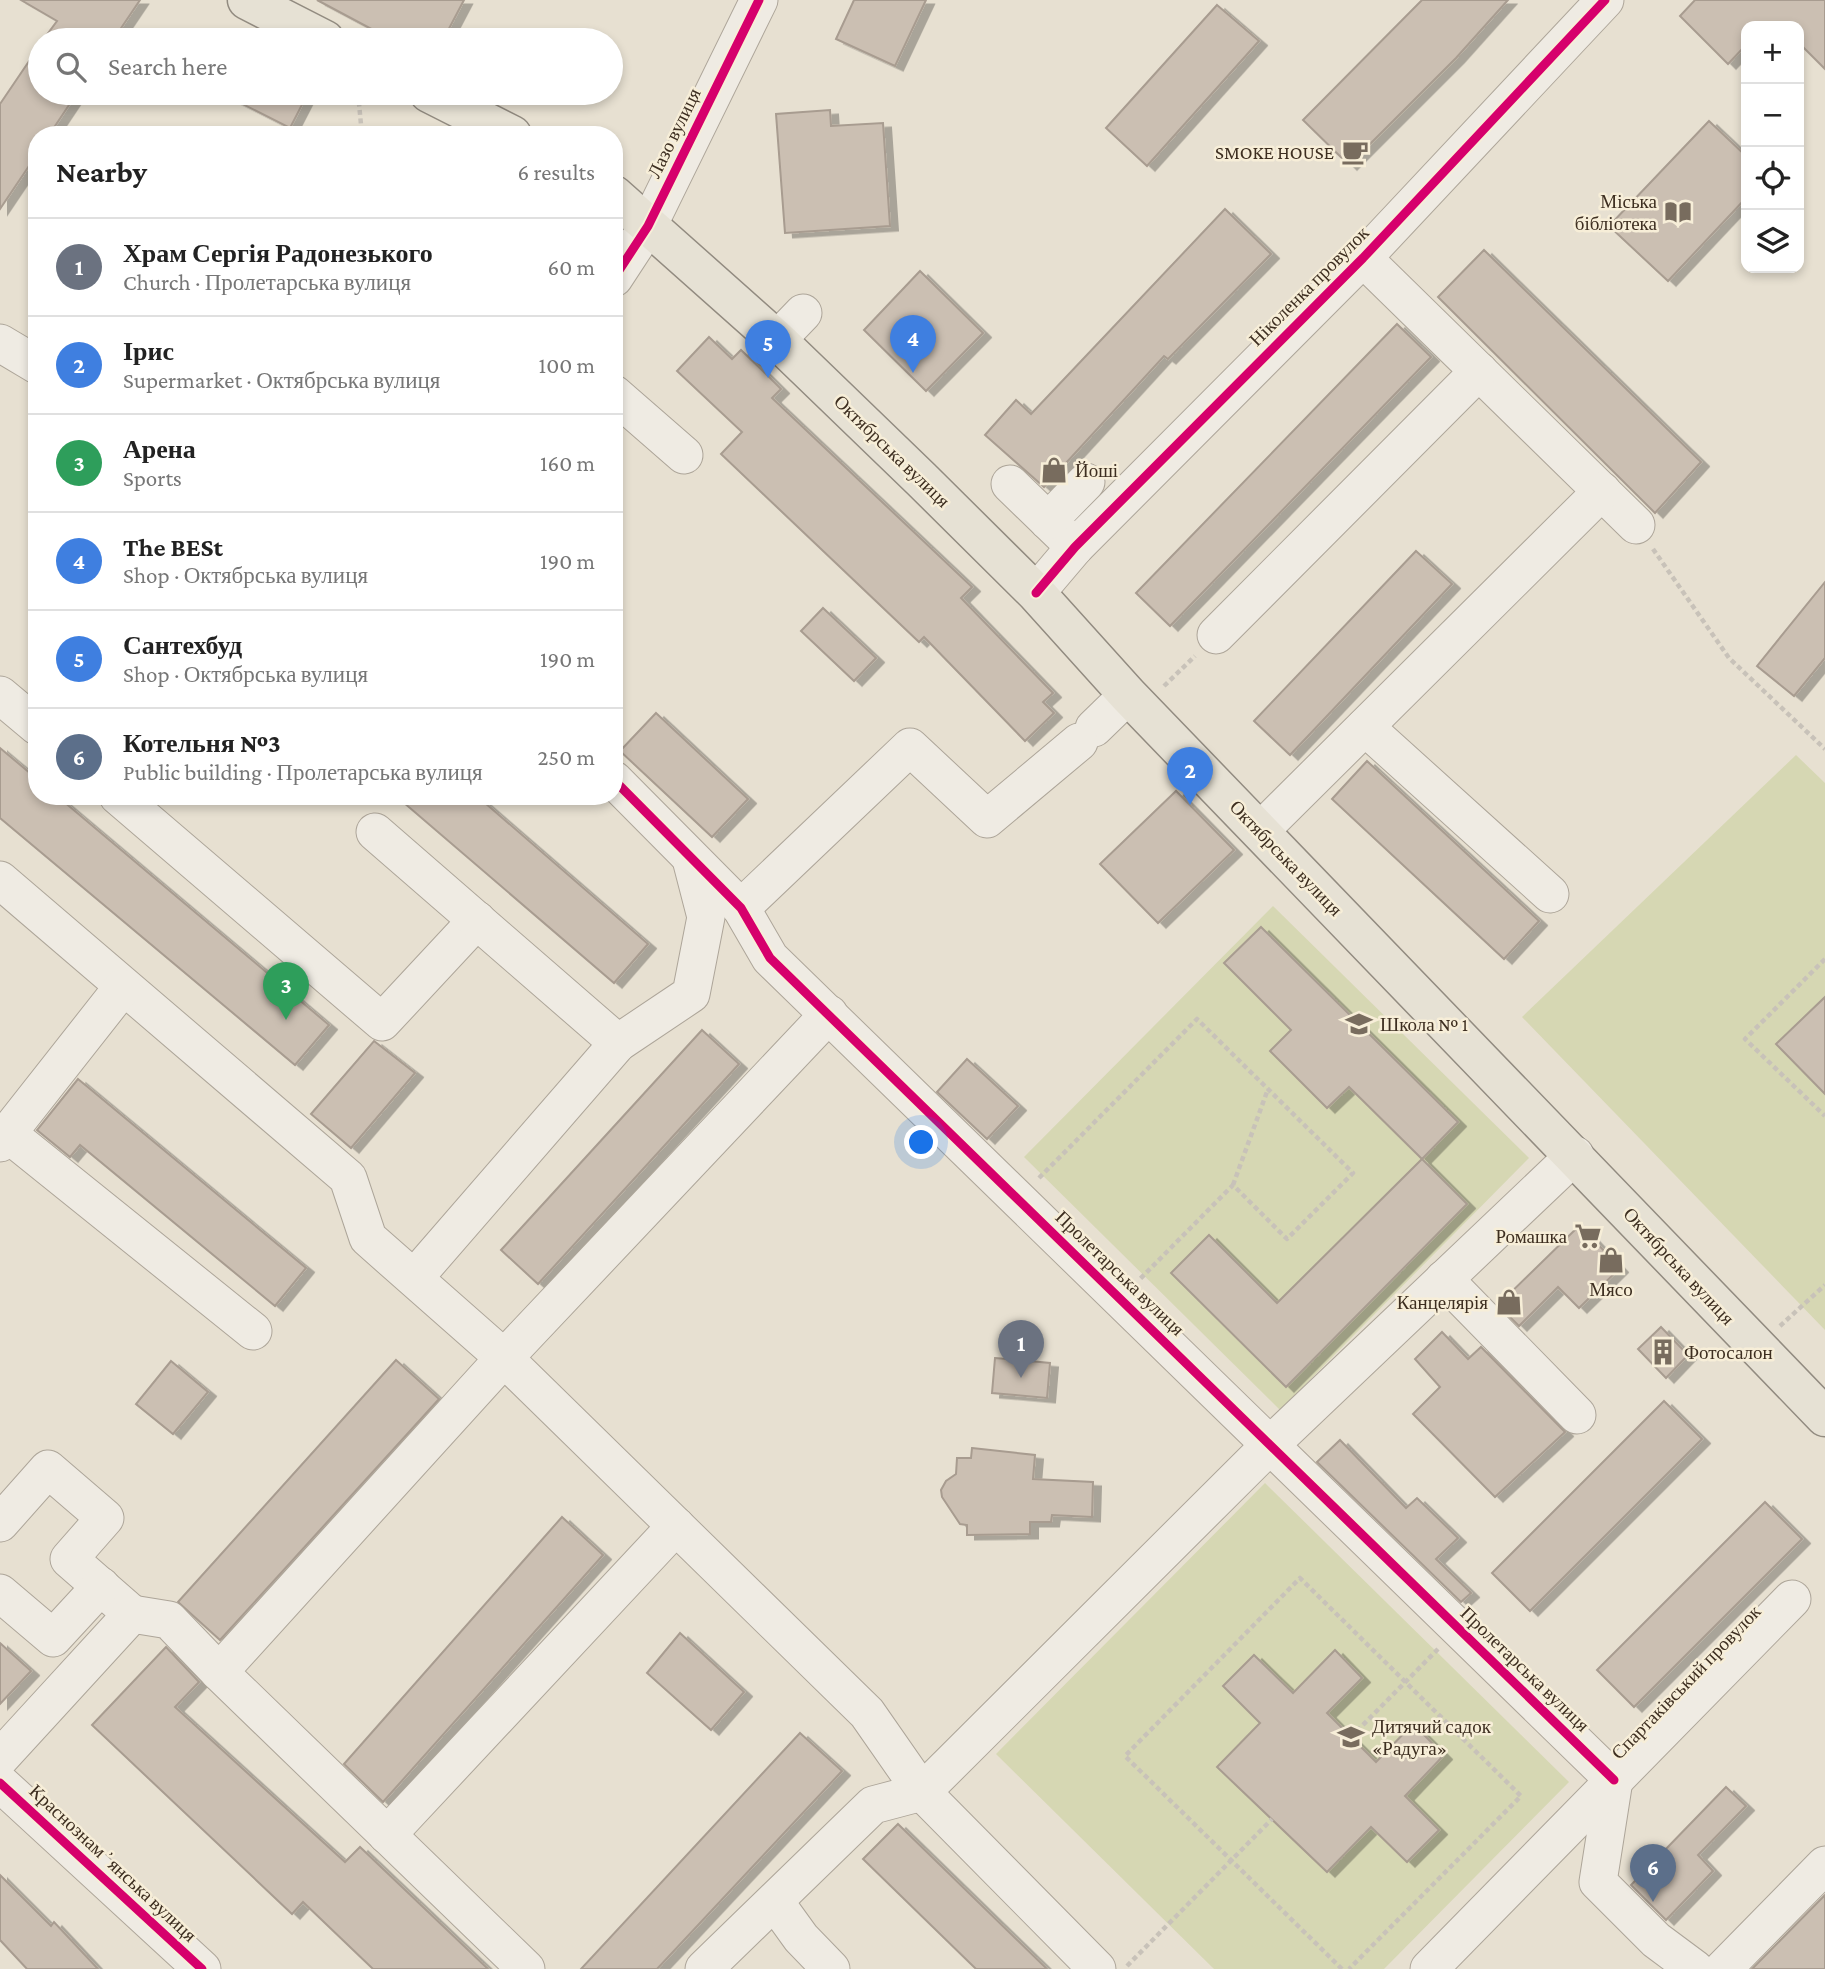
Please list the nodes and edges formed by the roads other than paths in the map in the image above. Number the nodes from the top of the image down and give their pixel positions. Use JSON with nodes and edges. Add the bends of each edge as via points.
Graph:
{"nodes":[{"id":1,"x":247,"y":0,"type":"edge"},
{"id":2,"x":759,"y":0,"type":"edge"},
{"id":3,"x":1605,"y":0,"type":"edge"},
{"id":4,"x":302,"y":28,"type":"edge"},
{"id":5,"x":453,"y":105,"type":"edge"},
{"id":6,"x":494,"y":126,"type":"edge"},
{"id":7,"x":623,"y":203,"type":"edge"},
{"id":8,"x":648,"y":226,"type":"junction"},
{"id":9,"x":1363,"y":258,"type":"junction"},
{"id":10,"x":623,"y":264,"type":"edge"},
{"id":11,"x":803,"y":313,"type":"dead end"},
{"id":12,"x":777,"y":340,"type":"junction"},
{"id":13,"x":0,"y":343,"type":"edge"},
{"id":14,"x":28,"y":360,"type":"edge"},
{"id":15,"x":1479,"y":371,"type":"junction"},
{"id":16,"x":623,"y":402,"type":"edge"},
{"id":17,"x":684,"y":455,"type":"dead end"},
{"id":18,"x":1086,"y":482,"type":"dead end"},
{"id":19,"x":1010,"y":484,"type":"dead end"},
{"id":20,"x":1602,"y":491,"type":"junction"},
{"id":21,"x":1048,"y":521,"type":"junction"},
{"id":22,"x":1636,"y":525,"type":"road end"},
{"id":23,"x":1075,"y":547,"type":"junction"},
{"id":24,"x":1036,"y":593,"type":"junction"},
{"id":25,"x":1216,"y":635,"type":"road end"},
{"id":26,"x":0,"y":694,"type":"edge"},
{"id":27,"x":28,"y":696,"type":"edge"},
{"id":28,"x":1135,"y":702,"type":"junction"},
{"id":29,"x":28,"y":718,"type":"edge"},
{"id":30,"x":1365,"y":727,"type":"junction"},
{"id":31,"x":623,"y":789,"type":"edge"},
{"id":32,"x":129,"y":805,"type":"edge"},
{"id":33,"x":1259,"y":831,"type":"junction"},
{"id":34,"x":375,"y":832,"type":"dead end"},
{"id":35,"x":691,"y":858,"type":"junction"},
{"id":36,"x":0,"y":880,"type":"edge"},
{"id":37,"x":1549,"y":894,"type":"dead end"},
{"id":38,"x":741,"y":908,"type":"junction"},
{"id":39,"x":477,"y":920,"type":"junction"},
{"id":40,"x":122,"y":988,"type":"junction"},
{"id":41,"x":829,"y":1014,"type":"junction"},
{"id":42,"x":618,"y":1043,"type":"junction"},
{"id":43,"x":4,"y":1138,"type":"edge"},
{"id":44,"x":1575,"y":1155,"type":"junction"},
{"id":45,"x":415,"y":1277,"type":"junction"},
{"id":46,"x":1444,"y":1279,"type":"junction"},
{"id":47,"x":253,"y":1331,"type":"dead end"},
{"id":48,"x":504,"y":1358,"type":"junction"},
{"id":49,"x":1577,"y":1415,"type":"dead end"},
{"id":50,"x":1825,"y":1417,"type":"edge"},
{"id":51,"x":1270,"y":1445,"type":"junction"},
{"id":52,"x":0,"y":1523,"type":"edge"},
{"id":53,"x":676,"y":1526,"type":"junction"},
{"id":54,"x":101,"y":1586,"type":"junction"},
{"id":55,"x":0,"y":1593,"type":"edge"},
{"id":56,"x":1792,"y":1599,"type":"dead end"},
{"id":57,"x":132,"y":1614,"type":"junction"},
{"id":58,"x":219,"y":1672,"type":"junction"},
{"id":59,"x":0,"y":1758,"type":"edge"},
{"id":60,"x":1614,"y":1780,"type":"junction"},
{"id":61,"x":0,"y":1783,"type":"edge"},
{"id":62,"x":922,"y":1792,"type":"junction"},
{"id":63,"x":387,"y":1835,"type":"junction"},
{"id":64,"x":1825,"y":1866,"type":"edge"},
{"id":65,"x":775,"y":1902,"type":"junction"},
{"id":66,"x":202,"y":1969,"type":"edge"},
{"id":67,"x":526,"y":1969,"type":"edge"},
{"id":68,"x":704,"y":1969,"type":"edge"},
{"id":69,"x":831,"y":1969,"type":"edge"},
{"id":70,"x":1097,"y":1969,"type":"edge"},
{"id":71,"x":1429,"y":1969,"type":"edge"},
{"id":72,"x":1695,"y":1969,"type":"edge"},
{"id":73,"x":1723,"y":1969,"type":"edge"}],
"edges":[{"from":1,"to":4,"type":"main road"},
{"from":2,"to":8,"type":"street","name":"Лазо вулиця"},
{"from":3,"to":9,"type":"street","name":"Ніколенка провулок"},
{"from":5,"to":6,"type":"main road"},
{"from":7,"to":8,"type":"main road","name":"Октябрська вулиця"},
{"from":8,"to":10,"type":"street","name":"Лазо вулиця"},
{"from":8,"to":12,"type":"main road","name":"Октябрська вулиця"},
{"from":9,"to":15,"type":"street"},
{"from":9,"to":23,"type":"street","name":"Ніколенка провулок"},
{"from":11,"to":12,"type":"street"},
{"from":12,"to":24,"type":"main road","name":"Октябрська вулиця"},
{"from":13,"to":14,"type":"street"},
{"from":15,"to":20,"type":"street"},
{"from":15,"to":25,"type":"street"},
{"from":16,"to":17,"type":"street"},
{"from":18,"to":21,"type":"street"},
{"from":19,"to":21,"type":"street"},
{"from":20,"to":22,"type":"street"},
{"from":20,"to":30,"type":"street"},
{"from":21,"to":23,"type":"street"},
{"from":23,"to":24,"type":"street","name":"Ніколенка провулок"},
{"from":24,"to":28,"type":"main road","name":"Октябрська вулиця"},
{"from":26,"to":27,"type":"street"},
{"from":26,"to":29,"type":"street"},
{"from":28,"to":33,"type":"main road","name":"Октябрська вулиця"},
{"from":28,"to":38,"type":"street","via":[[1086,735],[987,819],[911,747]]},
{"from":30,"to":33,"type":"street"},
{"from":30,"to":37,"type":"street"},
{"from":31,"to":35,"type":"street","name":"Пролетарська вулиця"},
{"from":32,"to":39,"type":"street","via":[[382,1022]]},
{"from":33,"to":44,"type":"main road","name":"Октябрська вулиця"},
{"from":34,"to":39,"type":"street"},
{"from":35,"to":38,"type":"street","name":"Пролетарська вулиця"},
{"from":35,"to":42,"type":"street","via":[[706,917],[691,994]]},
{"from":36,"to":40,"type":"street"},
{"from":38,"to":41,"type":"street","name":"Пролетарська вулиця","via":[[770,958]]},
{"from":39,"to":42,"type":"street"},
{"from":40,"to":43,"type":"street"},
{"from":40,"to":45,"type":"street","via":[[348,1178],[368,1238]]},
{"from":41,"to":48,"type":"street"},
{"from":41,"to":51,"type":"street","name":"Пролетарська вулиця"},
{"from":42,"to":45,"type":"street"},
{"from":43,"to":47,"type":"street"},
{"from":44,"to":46,"type":"street"},
{"from":44,"to":50,"type":"main road","name":"Октябрська вулиця"},
{"from":45,"to":48,"type":"street"},
{"from":46,"to":49,"type":"street"},
{"from":46,"to":51,"type":"street"},
{"from":48,"to":53,"type":"street"},
{"from":48,"to":58,"type":"street"},
{"from":51,"to":60,"type":"street","name":"Пролетарська вулиця"},
{"from":51,"to":62,"type":"street"},
{"from":52,"to":54,"type":"street","via":[[48,1469],[105,1518],[69,1559]]},
{"from":53,"to":62,"type":"street","via":[[867,1713]]},
{"from":53,"to":63,"type":"street"},
{"from":54,"to":55,"type":"street","via":[[53,1638]]},
{"from":54,"to":57,"type":"street"},
{"from":56,"to":60,"type":"street","name":"Спартаківський провулок"},
{"from":57,"to":58,"type":"street","via":[[169,1620]]},
{"from":57,"to":59,"type":"street"},
{"from":58,"to":63,"type":"street"},
{"from":60,"to":71,"type":"street","name":"Спартаківський провулок"},
{"from":60,"to":72,"type":"street","via":[[1598,1882],[1656,1940]]},
{"from":61,"to":66,"type":"street","name":"Краснознамʼянська вулиця"},
{"from":62,"to":65,"type":"street","via":[[873,1805]]},
{"from":62,"to":70,"type":"street"},
{"from":63,"to":67,"type":"street"},
{"from":64,"to":73,"type":"street"},
{"from":65,"to":68,"type":"street"},
{"from":65,"to":69,"type":"street"}]}
